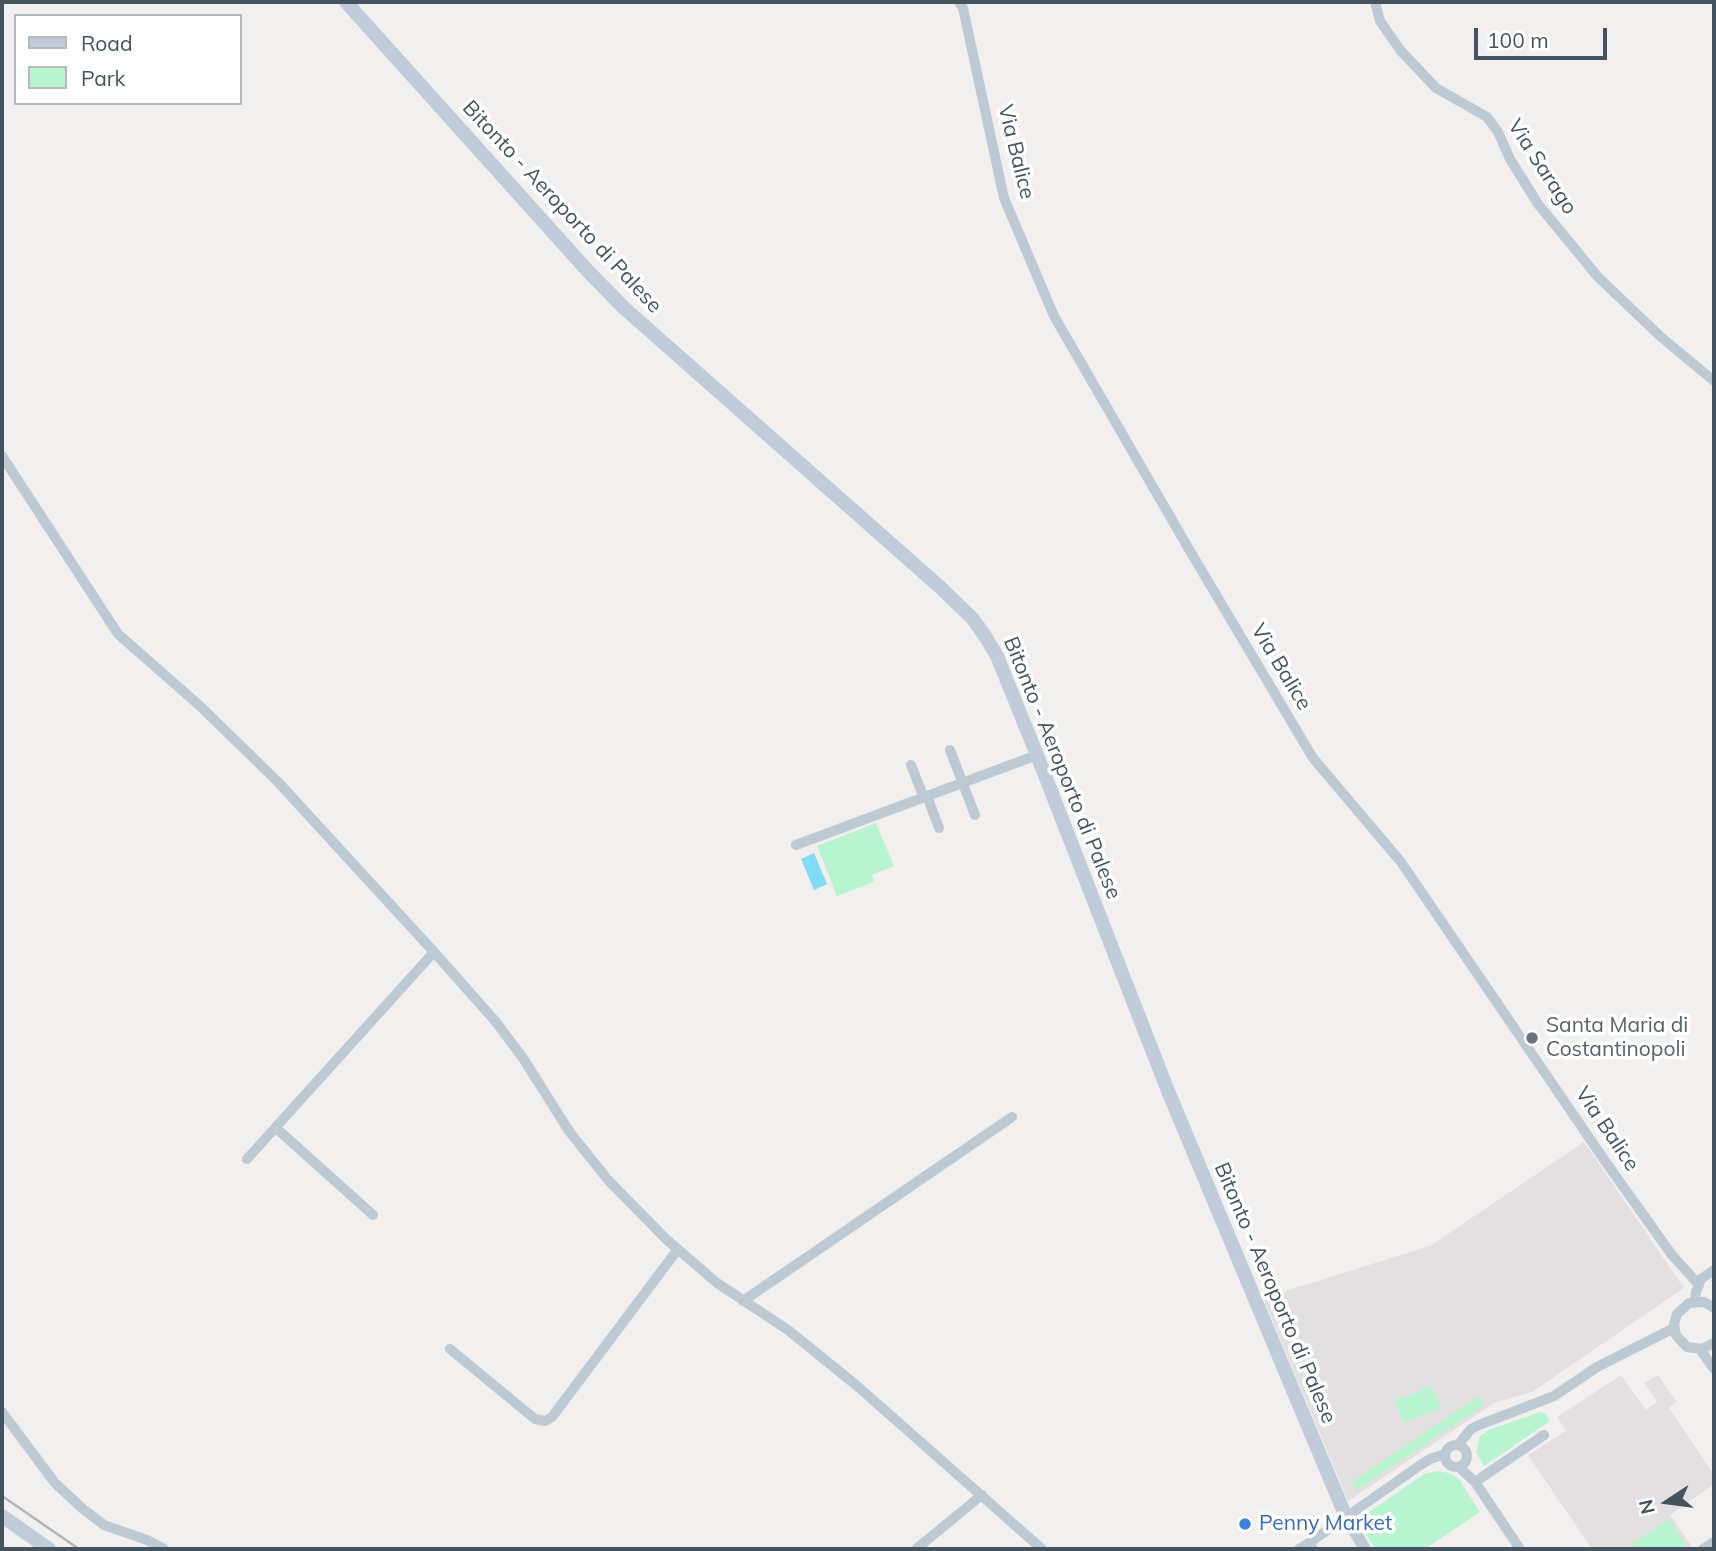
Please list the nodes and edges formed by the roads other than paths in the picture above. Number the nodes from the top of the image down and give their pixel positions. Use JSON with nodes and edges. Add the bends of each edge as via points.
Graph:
{"nodes":[{"id":1,"x":346,"y":2,"type":"edge"},
{"id":2,"x":960,"y":2,"type":"edge"},
{"id":3,"x":1375,"y":2,"type":"edge"},
{"id":4,"x":1714,"y":381,"type":"edge"},
{"id":5,"x":2,"y":456,"type":"edge"},
{"id":6,"x":950,"y":750,"type":"dead end"},
{"id":7,"x":1037,"y":755,"type":"junction"},
{"id":8,"x":911,"y":765,"type":"dead end"},
{"id":9,"x":962,"y":783,"type":"junction"},
{"id":10,"x":925,"y":797,"type":"junction"},
{"id":11,"x":975,"y":816,"type":"dead end"},
{"id":12,"x":939,"y":828,"type":"dead end"},
{"id":13,"x":796,"y":845,"type":"dead end"},
{"id":14,"x":434,"y":952,"type":"junction"},
{"id":15,"x":1012,"y":1117,"type":"dead end"},
{"id":16,"x":275,"y":1128,"type":"junction"},
{"id":17,"x":247,"y":1159,"type":"dead end"},
{"id":18,"x":373,"y":1215,"type":"dead end"},
{"id":19,"x":678,"y":1249,"type":"junction"},
{"id":20,"x":1714,"y":1270,"type":"edge"},
{"id":21,"x":1699,"y":1285,"type":"junction"},
{"id":22,"x":1695,"y":1300,"type":"dead end"},
{"id":23,"x":743,"y":1301,"type":"junction"},
{"id":24,"x":1714,"y":1308,"type":"edge"},
{"id":25,"x":1674,"y":1328,"type":"junction"},
{"id":26,"x":1714,"y":1343,"type":"edge"},
{"id":27,"x":450,"y":1349,"type":"dead end"},
{"id":28,"x":1700,"y":1349,"type":"junction"},
{"id":29,"x":1714,"y":1369,"type":"edge"},
{"id":30,"x":2,"y":1412,"type":"edge"},
{"id":31,"x":1544,"y":1435,"type":"dead end"},
{"id":32,"x":1445,"y":1454,"type":"junction"},
{"id":33,"x":1460,"y":1458,"type":"junction"},
{"id":34,"x":1419,"y":1466,"type":"junction"},
{"id":35,"x":1475,"y":1482,"type":"junction"},
{"id":36,"x":982,"y":1495,"type":"junction"},
{"id":37,"x":2,"y":1516,"type":"edge"},
{"id":38,"x":1346,"y":1517,"type":"junction"},
{"id":39,"x":1714,"y":1542,"type":"edge"},
{"id":40,"x":1311,"y":1546,"type":"edge"},
{"id":41,"x":49,"y":1549,"type":"edge"},
{"id":42,"x":163,"y":1549,"type":"edge"},
{"id":43,"x":916,"y":1549,"type":"edge"},
{"id":44,"x":1042,"y":1549,"type":"edge"},
{"id":45,"x":1298,"y":1549,"type":"edge"},
{"id":46,"x":1365,"y":1549,"type":"edge"},
{"id":47,"x":1520,"y":1549,"type":"edge"},
{"id":48,"x":1703,"y":1549,"type":"edge"}],
"edges":[{"from":1,"to":7,"type":"main road","name":"Bitonto - Aeroporto di Palese","via":[[623,307],[973,619],[997,656]]},
{"from":2,"to":21,"type":"street","name":"Via Balice","via":[[1004,198],[1054,316],[1313,758],[1401,862],[1605,1161]]},
{"from":3,"to":4,"type":"street","name":"Via Sarago","via":[[1380,21],[1401,51],[1436,88],[1486,117],[1538,204],[1598,277]]},
{"from":5,"to":14,"type":"street","via":[[118,634],[278,782]]},
{"from":6,"to":9,"type":"street"},
{"from":7,"to":9,"type":"street"},
{"from":7,"to":38,"type":"main road","name":"Bitonto - Aeroporto di Palese","via":[[1168,1091]]},
{"from":8,"to":10,"type":"street"},
{"from":9,"to":10,"type":"street"},
{"from":9,"to":11,"type":"street"},
{"from":10,"to":12,"type":"street"},
{"from":10,"to":13,"type":"street"},
{"from":14,"to":16,"type":"street"},
{"from":14,"to":19,"type":"street","via":[[503,1031],[569,1131],[608,1180]]},
{"from":15,"to":23,"type":"street"},
{"from":16,"to":17,"type":"street"},
{"from":16,"to":18,"type":"street"},
{"from":19,"to":23,"type":"street"},
{"from":19,"to":27,"type":"street","via":[[545,1421],[535,1419]]},
{"from":20,"to":21,"type":"street"},
{"from":21,"to":22,"type":"street"},
{"from":23,"to":36,"type":"street","via":[[788,1330],[856,1385]]},
{"from":24,"to":25,"type":"street","via":[[1704,1302],[1689,1303],[1677,1314]]},
{"from":25,"to":28,"type":"street","via":[[1682,1343]]},
{"from":25,"to":33,"type":"street","via":[[1543,1401],[1472,1429]]},
{"from":26,"to":28,"type":"street"},
{"from":28,"to":29,"type":"street"},
{"from":30,"to":42,"type":"street","via":[[55,1483],[83,1508],[104,1525]]},
{"from":31,"to":35,"type":"street"},
{"from":32,"to":33,"type":"street"},
{"from":32,"to":33,"type":"street","via":[[1448,1448]]},
{"from":32,"to":34,"type":"street"},
{"from":33,"to":34,"type":"street"},
{"from":33,"to":35,"type":"street"},
{"from":34,"to":38,"type":"street"},
{"from":35,"to":47,"type":"street"},
{"from":36,"to":43,"type":"street"},
{"from":36,"to":44,"type":"street"},
{"from":37,"to":41,"type":"main road"},
{"from":38,"to":40,"type":"street"},
{"from":38,"to":46,"type":"street"},
{"from":39,"to":48,"type":"street"},
{"from":40,"to":45,"type":"street"}]}
